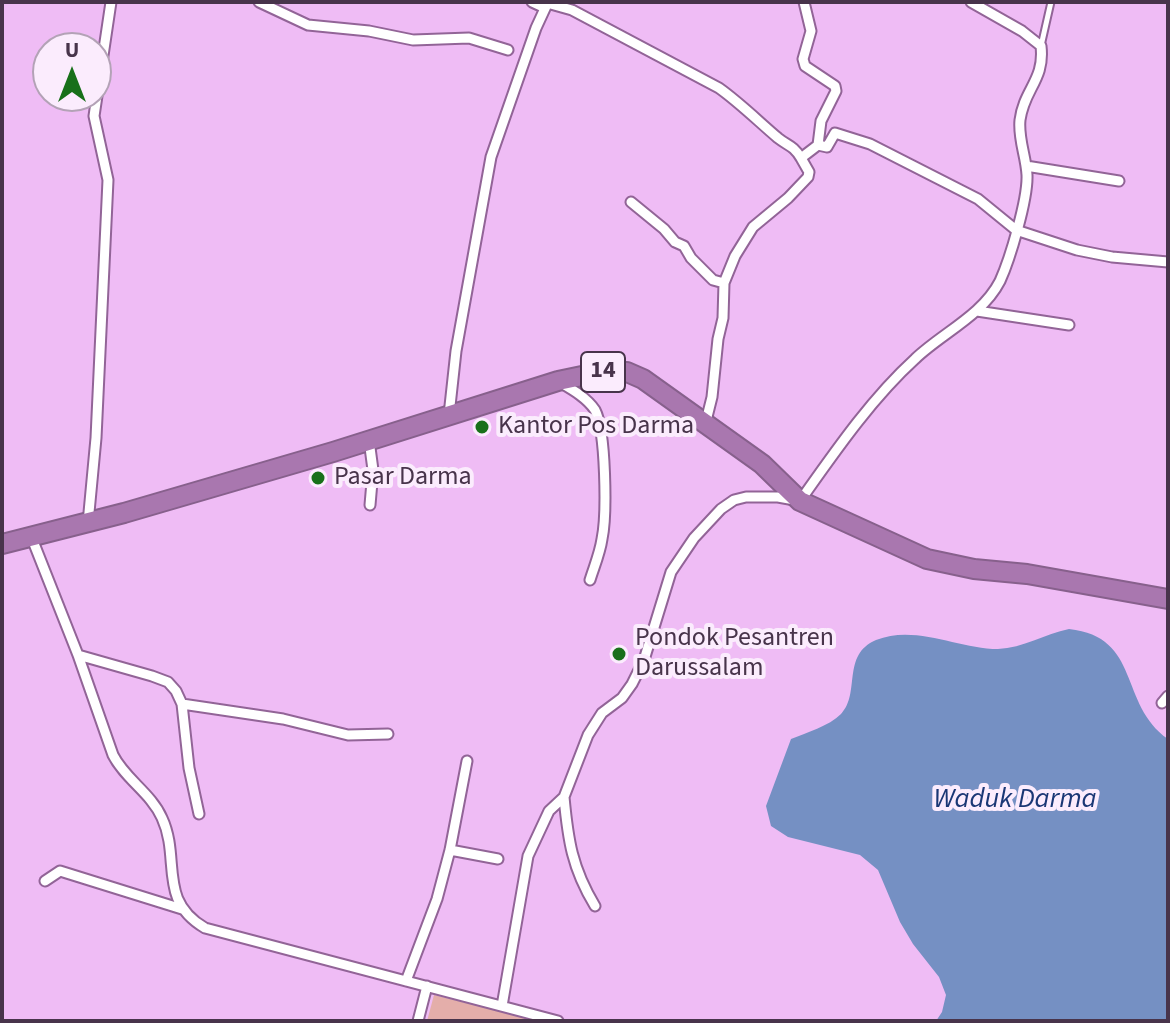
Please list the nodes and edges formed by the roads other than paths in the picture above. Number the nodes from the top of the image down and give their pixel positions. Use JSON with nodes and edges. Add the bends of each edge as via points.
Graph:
{"nodes":[{"id":1,"x":111,"y":2,"type":"edge"},
{"id":2,"x":259,"y":2,"type":"edge"},
{"id":3,"x":532,"y":2,"type":"edge"},
{"id":4,"x":804,"y":2,"type":"edge"},
{"id":5,"x":971,"y":2,"type":"edge"},
{"id":6,"x":1051,"y":2,"type":"edge"},
{"id":7,"x":547,"y":4,"type":"edge"},
{"id":8,"x":1041,"y":46,"type":"junction"},
{"id":9,"x":508,"y":50,"type":"dead end"},
{"id":10,"x":818,"y":145,"type":"junction"},
{"id":11,"x":801,"y":158,"type":"junction"},
{"id":12,"x":1026,"y":166,"type":"junction"},
{"id":13,"x":1119,"y":181,"type":"dead end"},
{"id":14,"x":631,"y":202,"type":"dead end"},
{"id":15,"x":1016,"y":230,"type":"junction"},
{"id":16,"x":1168,"y":262,"type":"edge"},
{"id":17,"x":724,"y":283,"type":"junction"},
{"id":18,"x":977,"y":311,"type":"junction"},
{"id":19,"x":1069,"y":325,"type":"dead end"},
{"id":20,"x":558,"y":381,"type":"junction"},
{"id":21,"x":449,"y":415,"type":"junction"},
{"id":22,"x":705,"y":425,"type":"junction"},
{"id":23,"x":369,"y":440,"type":"junction"},
{"id":24,"x":800,"y":501,"type":"junction"},
{"id":25,"x":370,"y":505,"type":"dead end"},
{"id":26,"x":88,"y":523,"type":"junction"},
{"id":27,"x":31,"y":536,"type":"junction"},
{"id":28,"x":2,"y":544,"type":"edge"},
{"id":29,"x":590,"y":580,"type":"dead end"},
{"id":30,"x":1168,"y":599,"type":"edge"},
{"id":31,"x":78,"y":655,"type":"junction"},
{"id":32,"x":182,"y":704,"type":"junction"},
{"id":33,"x":388,"y":734,"type":"dead end"},
{"id":34,"x":467,"y":761,"type":"dead end"},
{"id":35,"x":564,"y":797,"type":"junction"},
{"id":36,"x":199,"y":814,"type":"dead end"},
{"id":37,"x":450,"y":850,"type":"junction"},
{"id":38,"x":498,"y":859,"type":"dead end"},
{"id":39,"x":45,"y":881,"type":"dead end"},
{"id":40,"x":595,"y":906,"type":"dead end"},
{"id":41,"x":182,"y":909,"type":"junction"},
{"id":42,"x":406,"y":981,"type":"junction"},
{"id":43,"x":427,"y":986,"type":"junction"},
{"id":44,"x":502,"y":1006,"type":"junction"},
{"id":45,"x":553,"y":1020,"type":"edge"},
{"id":46,"x":418,"y":1021,"type":"edge"}],
"edges":[{"from":1,"to":26,"type":"street","via":[[94,116],[108,180]]},
{"from":2,"to":9,"type":"street","via":[[308,25],[413,40],[469,38]]},
{"from":3,"to":7,"type":"street"},
{"from":4,"to":10,"type":"street","via":[[811,31],[805,66],[836,91],[821,121]]},
{"from":5,"to":8,"type":"street"},
{"from":6,"to":8,"type":"lane"},
{"from":7,"to":11,"type":"street","via":[[572,10],[719,88]]},
{"from":7,"to":21,"type":"street","via":[[491,157]]},
{"from":8,"to":12,"type":"street","via":[[1041,72],[1024,102],[1020,123]]},
{"from":10,"to":11,"type":"street"},
{"from":10,"to":15,"type":"street","via":[[827,147],[835,133],[870,144],[978,199]]},
{"from":11,"to":17,"type":"street","via":[[808,177],[753,227]]},
{"from":12,"to":13,"type":"street"},
{"from":12,"to":15,"type":"street"},
{"from":14,"to":17,"type":"street","via":[[684,246],[713,280]]},
{"from":15,"to":16,"type":"street","via":[[1077,250]]},
{"from":15,"to":18,"type":"street","via":[[999,283]]},
{"from":17,"to":22,"type":"street"},
{"from":18,"to":19,"type":"street"},
{"from":18,"to":24,"type":"street","via":[[914,359]]},
{"from":20,"to":21,"type":"highway","number":"14"},
{"from":20,"to":22,"type":"highway","number":"14","via":[[627,372]]},
{"from":20,"to":29,"type":"street","via":[[595,411],[602,440],[603,537]]},
{"from":21,"to":23,"type":"highway","number":"14"},
{"from":22,"to":24,"type":"highway","number":"14","via":[[762,464]]},
{"from":23,"to":25,"type":"street"},
{"from":23,"to":26,"type":"highway","number":"14"},
{"from":24,"to":30,"type":"highway","number":"14","via":[[927,559]]},
{"from":24,"to":35,"type":"street","via":[[734,500],[694,538],[671,572],[632,684],[588,735]]},
{"from":26,"to":27,"type":"highway","number":"14"},
{"from":27,"to":28,"type":"highway","number":"14"},
{"from":27,"to":31,"type":"street"},
{"from":31,"to":32,"type":"street","via":[[168,682]]},
{"from":31,"to":41,"type":"street","via":[[119,767],[162,818]]},
{"from":32,"to":33,"type":"street","via":[[348,735]]},
{"from":32,"to":36,"type":"street"},
{"from":34,"to":37,"type":"street"},
{"from":35,"to":40,"type":"street","via":[[569,849]]},
{"from":35,"to":44,"type":"street","via":[[549,811],[528,856]]},
{"from":37,"to":38,"type":"street"},
{"from":37,"to":42,"type":"street"},
{"from":39,"to":41,"type":"street","via":[[60,871]]},
{"from":41,"to":42,"type":"street","via":[[205,928]]},
{"from":42,"to":43,"type":"street"},
{"from":43,"to":44,"type":"street"},
{"from":43,"to":46,"type":"street"},
{"from":44,"to":45,"type":"street"}]}
